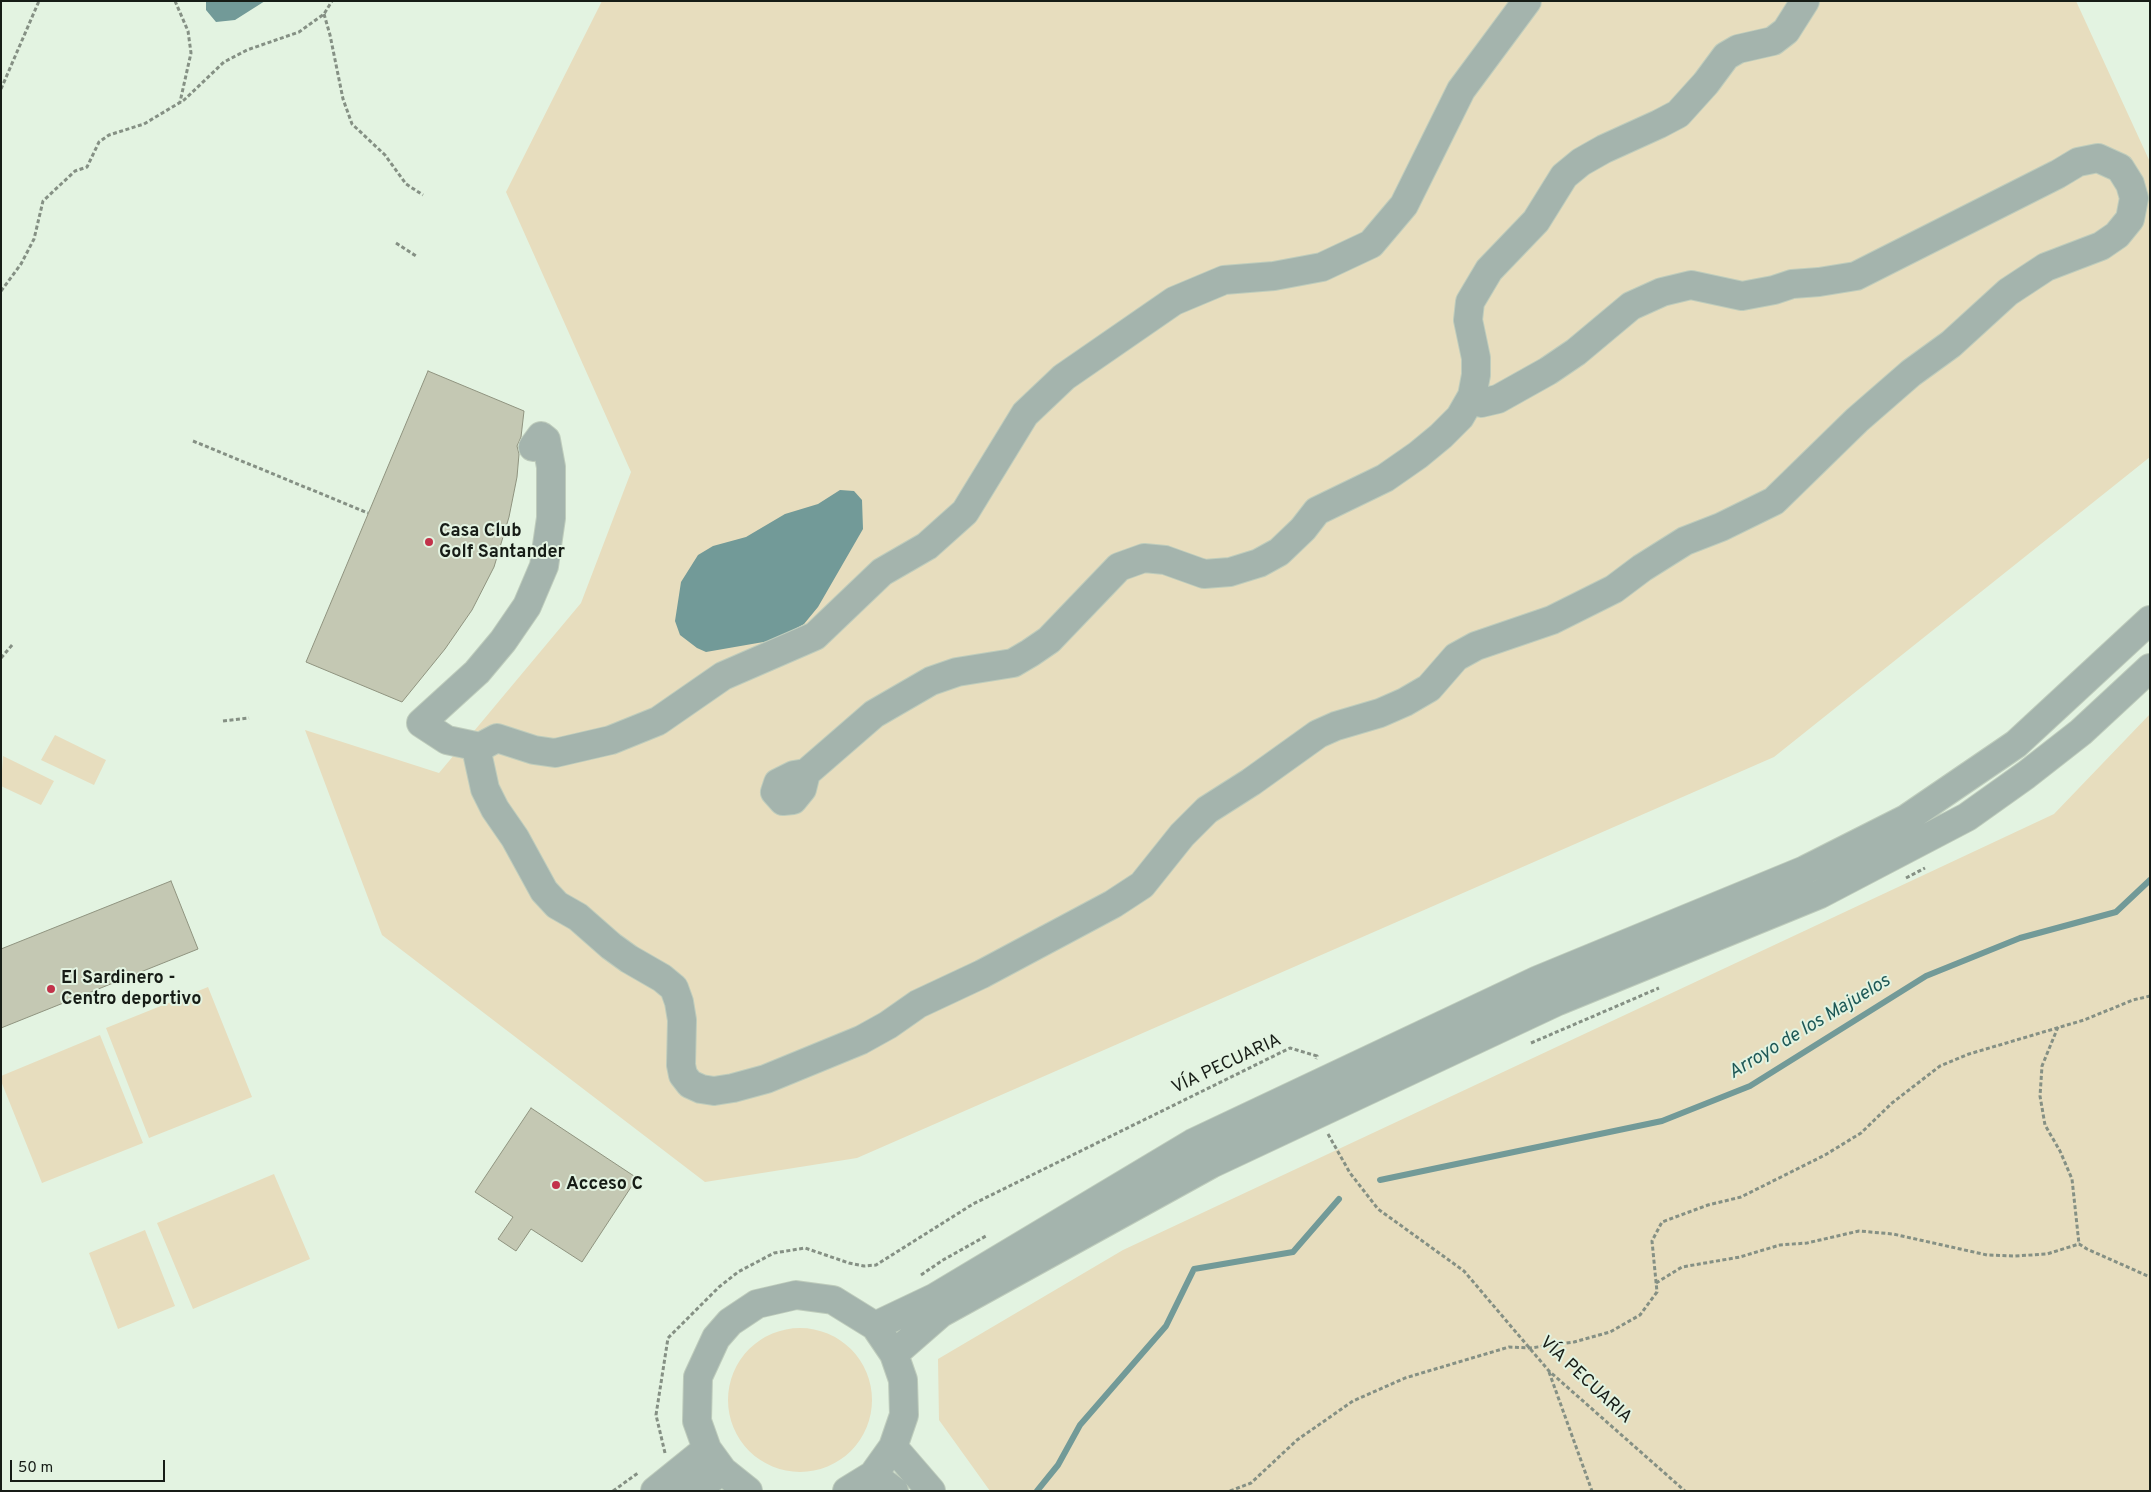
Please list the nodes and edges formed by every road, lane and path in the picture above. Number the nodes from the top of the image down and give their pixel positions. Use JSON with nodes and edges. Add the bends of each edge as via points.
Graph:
{"nodes":[{"id":1,"x":39,"y":1,"type":"edge"},
{"id":2,"x":175,"y":1,"type":"edge"},
{"id":3,"x":332,"y":1,"type":"edge"},
{"id":4,"x":1527,"y":1,"type":"edge"},
{"id":5,"x":1805,"y":1,"type":"edge"},
{"id":6,"x":324,"y":14,"type":"junction"},
{"id":7,"x":1,"y":89,"type":"edge"},
{"id":8,"x":180,"y":103,"type":"junction"},
{"id":9,"x":423,"y":195,"type":"dead end"},
{"id":10,"x":396,"y":243,"type":"dead end"},
{"id":11,"x":416,"y":256,"type":"dead end"},
{"id":12,"x":1,"y":291,"type":"edge"},
{"id":13,"x":1472,"y":396,"type":"junction"},
{"id":14,"x":192,"y":441,"type":"dead end"},
{"id":15,"x":533,"y":447,"type":"dead end"},
{"id":16,"x":368,"y":513,"type":"dead end"},
{"id":17,"x":2150,"y":620,"type":"edge"},
{"id":18,"x":13,"y":644,"type":"dead end"},
{"id":19,"x":1,"y":658,"type":"edge"},
{"id":20,"x":2150,"y":668,"type":"edge"},
{"id":21,"x":249,"y":718,"type":"dead end"},
{"id":22,"x":223,"y":721,"type":"dead end"},
{"id":23,"x":480,"y":747,"type":"junction"},
{"id":24,"x":806,"y":773,"type":"dead end"},
{"id":25,"x":1932,"y":864,"type":"dead end"},
{"id":26,"x":1899,"y":882,"type":"dead end"},
{"id":27,"x":1664,"y":986,"type":"dead end"},
{"id":28,"x":2150,"y":996,"type":"edge"},
{"id":29,"x":2058,"y":1027,"type":"junction"},
{"id":30,"x":1529,"y":1043,"type":"dead end"},
{"id":31,"x":1317,"y":1120,"type":"junction"},
{"id":32,"x":1337,"y":1132,"type":"dead end"},
{"id":33,"x":2079,"y":1244,"type":"junction"},
{"id":34,"x":2150,"y":1276,"type":"edge"},
{"id":35,"x":1656,"y":1283,"type":"junction"},
{"id":36,"x":875,"y":1326,"type":"junction"},
{"id":37,"x":1530,"y":1348,"type":"junction"},
{"id":38,"x":894,"y":1354,"type":"junction"},
{"id":39,"x":1549,"y":1371,"type":"junction"},
{"id":40,"x":893,"y":1447,"type":"junction"},
{"id":41,"x":707,"y":1449,"type":"junction"},
{"id":42,"x":661,"y":1459,"type":"dead end"},
{"id":43,"x":723,"y":1471,"type":"junction"},
{"id":44,"x":883,"y":1483,"type":"edge"},
{"id":45,"x":655,"y":1491,"type":"edge"},
{"id":46,"x":692,"y":1491,"type":"edge"},
{"id":47,"x":748,"y":1491,"type":"edge"},
{"id":48,"x":847,"y":1491,"type":"edge"},
{"id":49,"x":931,"y":1491,"type":"edge"},
{"id":50,"x":1230,"y":1491,"type":"edge"},
{"id":51,"x":1592,"y":1491,"type":"edge"},
{"id":52,"x":1685,"y":1491,"type":"edge"}],
"edges":[{"from":1,"to":7,"type":"path"},
{"from":2,"to":8,"type":"path","via":[[188,31],[192,53]]},
{"from":3,"to":6,"type":"path"},
{"from":4,"to":23,"type":"street","via":[[1461,90],[1404,205],[1371,244],[1322,267],[1274,276],[1224,280],[1174,301],[1064,377],[1026,414],[965,512],[927,546],[882,572],[815,636],[723,676],[658,721],[611,740],[554,753],[496,738]]},
{"from":5,"to":13,"type":"street","via":[[1786,31],[1773,41],[1738,49],[1726,56],[1678,114],[1604,149],[1564,176],[1536,221],[1489,270],[1470,302],[1468,320],[1476,358]]},
{"from":6,"to":8,"type":"path","via":[[299,32],[247,50],[224,62]]},
{"from":6,"to":9,"type":"path","via":[[343,99],[352,124],[385,155],[406,184]]},
{"from":8,"to":12,"type":"path","via":[[144,124],[109,135],[99,142],[87,167],[75,171],[43,201],[34,239],[22,264]]},
{"from":10,"to":11,"type":"path"},
{"from":13,"to":23,"type":"street","via":[[1481,403],[1498,398],[1531,380],[1576,352],[1630,306],[1662,292],[1692,285],[1742,296],[1792,284],[1856,276],[2078,162],[2098,158],[2120,168],[2130,184],[2134,198],[2130,219],[2117,235],[2101,246],[2046,267],[2008,292],[1951,344],[1911,373],[1857,420],[1774,501],[1685,541],[1614,589],[1552,620],[1476,646],[1456,657],[1429,688],[1405,702],[1318,734],[1207,810],[1142,884],[1113,904],[982,974],[927,999],[861,1040],[766,1079],[714,1091],[690,1084],[680,1065],[682,1020],[674,988],[629,960],[578,917],[557,905],[544,891],[485,789],[478,757]]},
{"from":13,"to":24,"type":"street","via":[[1460,417],[1418,455],[1385,478],[1317,511],[1279,552],[1259,563],[1230,572],[1204,574],[1165,560],[1144,558],[1119,567],[1049,640],[1030,653],[1013,662],[957,672],[930,681],[874,714]]},
{"from":14,"to":16,"type":"path"},
{"from":15,"to":23,"type":"street","via":[[542,436],[546,440],[551,467],[550,518],[544,566],[527,606],[504,641],[477,672],[421,723],[447,740]]},
{"from":17,"to":31,"type":"street","via":[[2016,744],[1906,819],[1805,870],[1538,980]]},
{"from":18,"to":19,"type":"path"},
{"from":20,"to":31,"type":"street","via":[[2081,732],[1967,817],[1820,894],[1558,1000]]},
{"from":21,"to":22,"type":"path"},
{"from":25,"to":26,"type":"path"},
{"from":27,"to":30,"type":"path"},
{"from":28,"to":29,"type":"path"},
{"from":29,"to":33,"type":"path","via":[[2042,1066],[2040,1096],[2045,1125],[2072,1179]]},
{"from":29,"to":35,"type":"path","via":[[1940,1066],[1892,1103],[1861,1133],[1826,1155],[1741,1197],[1662,1222],[1652,1241]]},
{"from":31,"to":32,"type":"path"},
{"from":31,"to":36,"type":"street","via":[[1193,1144],[934,1298]]},
{"from":31,"to":37,"type":"path","name":"VÍA PECUARIA","via":[[1378,1210],[1464,1271]]},
{"from":31,"to":38,"type":"street","via":[[1210,1164],[941,1313]]},
{"from":31,"to":42,"type":"path","name":"VÍA PECUARIA","via":[[1317,1056],[1290,1048],[973,1204],[876,1264],[850,1263],[806,1248],[774,1252],[719,1287],[668,1338],[656,1415],[666,1453]]},
{"from":33,"to":34,"type":"path"},
{"from":33,"to":35,"type":"path","via":[[2047,1254],[1987,1255],[1893,1234],[1859,1231],[1682,1267]]},
{"from":35,"to":37,"type":"path","via":[[1657,1292],[1640,1315],[1610,1332],[1574,1342]]},
{"from":36,"to":38,"type":"street"},
{"from":36,"to":41,"type":"street","via":[[834,1300],[796,1295],[757,1304],[730,1322],[716,1338],[698,1377],[697,1421]]},
{"from":37,"to":39,"type":"path","name":"VÍA PECUARIA"},
{"from":37,"to":50,"type":"path","via":[[1508,1347],[1405,1378],[1353,1401],[1297,1440],[1251,1483]]},
{"from":38,"to":40,"type":"street","via":[[903,1380],[904,1415]]},
{"from":39,"to":51,"type":"path"},
{"from":39,"to":52,"type":"path","name":"VÍA PECUARIA"},
{"from":40,"to":44,"type":"street"},
{"from":40,"to":49,"type":"street"},
{"from":41,"to":43,"type":"street"},
{"from":41,"to":45,"type":"street"},
{"from":43,"to":46,"type":"street"},
{"from":43,"to":47,"type":"street"},
{"from":44,"to":48,"type":"street"}]}
